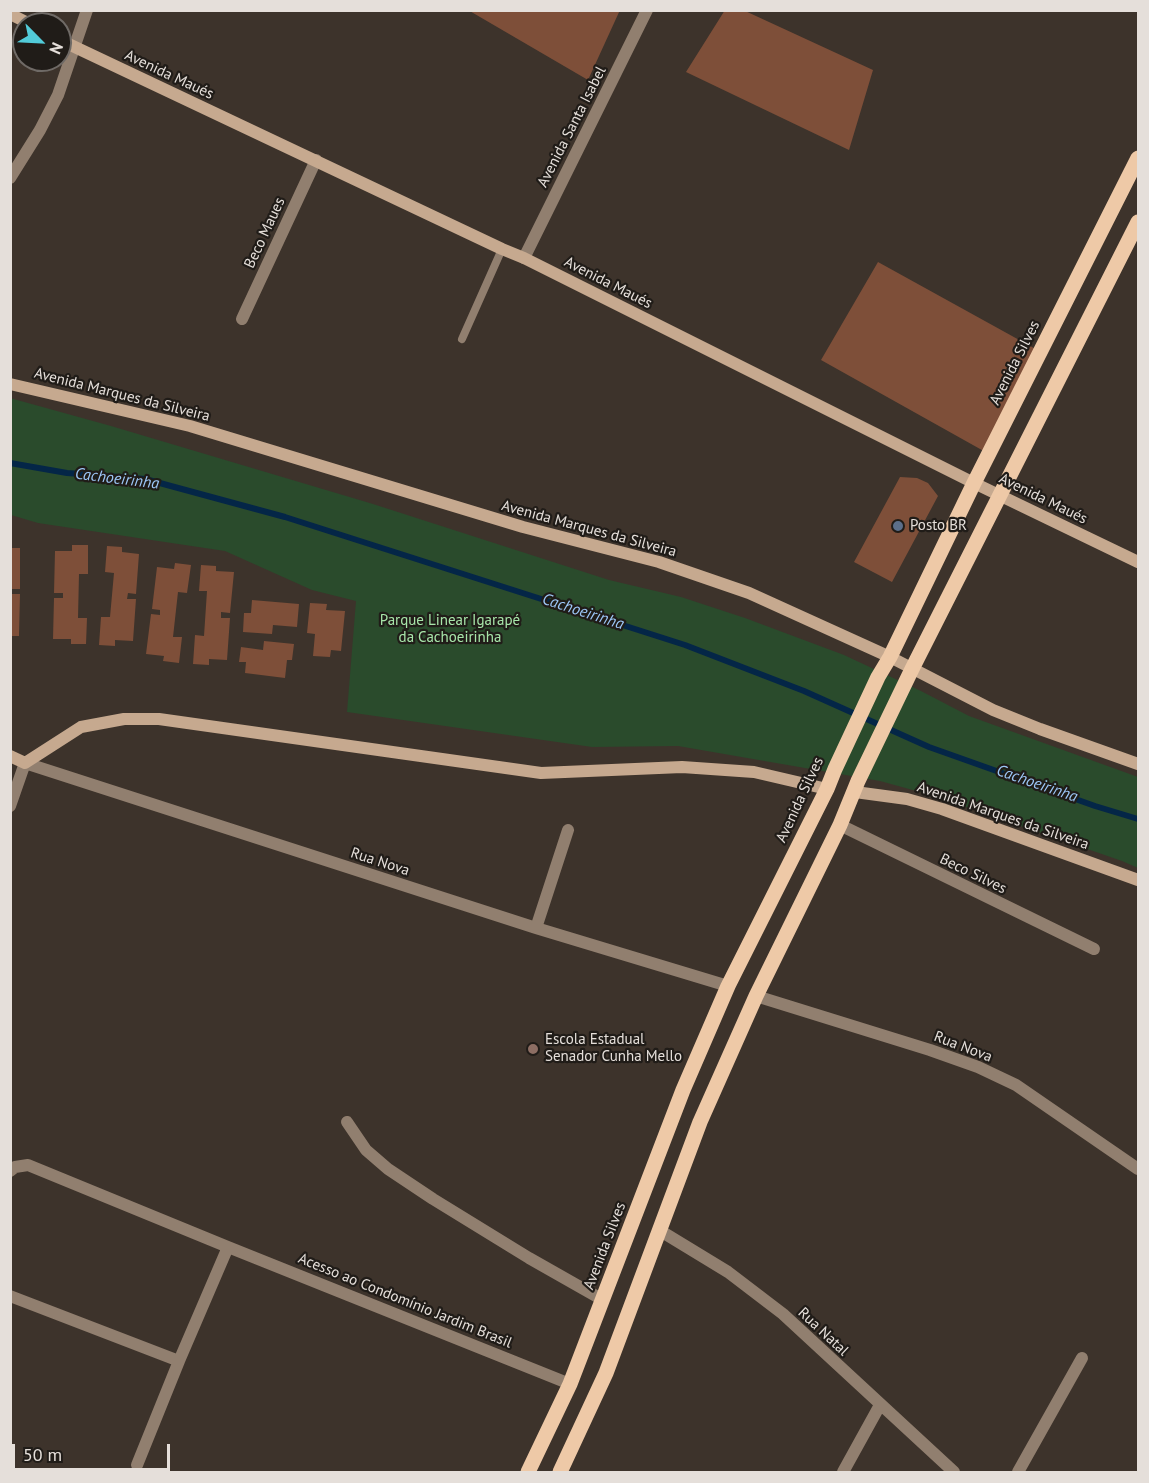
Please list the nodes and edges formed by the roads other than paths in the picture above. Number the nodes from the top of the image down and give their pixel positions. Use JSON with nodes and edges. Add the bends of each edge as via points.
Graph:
{"nodes":[{"id":1,"x":87,"y":10,"type":"edge"},
{"id":2,"x":647,"y":10,"type":"edge"},
{"id":3,"x":74,"y":47,"type":"junction"},
{"id":4,"x":1138,"y":158,"type":"edge"},
{"id":5,"x":316,"y":160,"type":"junction"},
{"id":6,"x":10,"y":178,"type":"edge"},
{"id":7,"x":1138,"y":222,"type":"edge"},
{"id":8,"x":502,"y":249,"type":"junction"},
{"id":9,"x":524,"y":258,"type":"junction"},
{"id":10,"x":242,"y":319,"type":"dead end"},
{"id":11,"x":462,"y":339,"type":"dead end"},
{"id":12,"x":10,"y":384,"type":"edge"},
{"id":13,"x":974,"y":483,"type":"junction"},
{"id":14,"x":1000,"y":495,"type":"junction"},
{"id":15,"x":1138,"y":562,"type":"edge"},
{"id":16,"x":890,"y":657,"type":"junction"},
{"id":17,"x":912,"y":669,"type":"junction"},
{"id":18,"x":10,"y":756,"type":"edge"},
{"id":19,"x":25,"y":763,"type":"junction"},
{"id":20,"x":1138,"y":764,"type":"edge"},
{"id":21,"x":856,"y":786,"type":"junction"},
{"id":22,"x":827,"y":789,"type":"junction"},
{"id":23,"x":10,"y":806,"type":"edge"},
{"id":24,"x":840,"y":825,"type":"junction"},
{"id":25,"x":568,"y":830,"type":"dead end"},
{"id":26,"x":1138,"y":880,"type":"edge"},
{"id":27,"x":536,"y":928,"type":"junction"},
{"id":28,"x":1094,"y":949,"type":"dead end"},
{"id":29,"x":728,"y":986,"type":"junction"},
{"id":30,"x":756,"y":996,"type":"junction"},
{"id":31,"x":347,"y":1122,"type":"dead end"},
{"id":32,"x":1138,"y":1168,"type":"edge"},
{"id":33,"x":10,"y":1171,"type":"edge"},
{"id":34,"x":659,"y":1230,"type":"junction"},
{"id":35,"x":228,"y":1247,"type":"junction"},
{"id":36,"x":10,"y":1296,"type":"edge"},
{"id":37,"x":603,"y":1300,"type":"junction"},
{"id":38,"x":1082,"y":1358,"type":"dead end"},
{"id":39,"x":179,"y":1361,"type":"junction"},
{"id":40,"x":570,"y":1384,"type":"junction"},
{"id":41,"x":880,"y":1405,"type":"junction"},
{"id":42,"x":137,"y":1465,"type":"dead end"},
{"id":43,"x":528,"y":1473,"type":"edge"},
{"id":44,"x":560,"y":1473,"type":"edge"},
{"id":45,"x":843,"y":1473,"type":"edge"},
{"id":46,"x":954,"y":1473,"type":"edge"},
{"id":47,"x":1018,"y":1473,"type":"edge"}],
"edges":[{"from":1,"to":3,"type":"street"},
{"from":2,"to":9,"type":"street","name":"Avenida Santa Isabel"},
{"from":3,"to":5,"type":"street","name":"Avenida Maués"},
{"from":3,"to":6,"type":"street","via":[[58,95]]},
{"from":4,"to":13,"type":"main road","name":"Avenida Silves"},
{"from":5,"to":8,"type":"street","name":"Avenida Maués"},
{"from":5,"to":10,"type":"street","name":"Beco Maues"},
{"from":7,"to":14,"type":"main road"},
{"from":8,"to":9,"type":"street","name":"Avenida Maués"},
{"from":8,"to":11,"type":"lane"},
{"from":9,"to":13,"type":"street","name":"Avenida Maués"},
{"from":12,"to":16,"type":"street","name":"Avenida Marques da Silveira","via":[[190,426],[523,527],[659,562],[748,593]]},
{"from":13,"to":14,"type":"street","name":"Avenida Maués"},
{"from":13,"to":16,"type":"main road","name":"Avenida Silves"},
{"from":14,"to":15,"type":"street","name":"Avenida Maués"},
{"from":14,"to":17,"type":"main road"},
{"from":16,"to":17,"type":"street","name":"Avenida Marques da Silveira"},
{"from":16,"to":22,"type":"main road","name":"Avenida Silves"},
{"from":17,"to":20,"type":"street","name":"Avenida Marques da Silveira","via":[[993,710]]},
{"from":17,"to":21,"type":"main road"},
{"from":18,"to":19,"type":"street","name":"Rua Nova"},
{"from":19,"to":22,"type":"street","via":[[81,727],[124,719],[159,719],[541,773],[682,767],[754,772]]},
{"from":19,"to":23,"type":"street"},
{"from":19,"to":27,"type":"street","name":"Rua Nova"},
{"from":21,"to":24,"type":"main road"},
{"from":21,"to":26,"type":"street","name":"Avenida Marques da Silveira","via":[[942,809]]},
{"from":22,"to":29,"type":"main road","name":"Avenida Silves"},
{"from":24,"to":28,"type":"street","name":"Beco Silves"},
{"from":24,"to":30,"type":"main road"},
{"from":25,"to":27,"type":"street"},
{"from":27,"to":29,"type":"street","name":"Rua Nova"},
{"from":29,"to":37,"type":"main road","name":"Avenida Silves","via":[[683,1090]]},
{"from":30,"to":32,"type":"street","name":"Rua Nova","via":[[978,1067],[1016,1085]]},
{"from":30,"to":34,"type":"main road","via":[[700,1122]]},
{"from":31,"to":37,"type":"street","via":[[366,1150],[388,1169]]},
{"from":33,"to":35,"type":"street","name":"Acesso ao Condomínio Jardim Brasil","via":[[28,1165]]},
{"from":34,"to":41,"type":"street","name":"Rua Natal","via":[[757,1293]]},
{"from":34,"to":44,"type":"main road","via":[[606,1373]]},
{"from":35,"to":39,"type":"street"},
{"from":35,"to":40,"type":"street","name":"Acesso ao Condomínio Jardim Brasil"},
{"from":36,"to":39,"type":"street"},
{"from":37,"to":40,"type":"main road","name":"Avenida Silves"},
{"from":38,"to":47,"type":"street"},
{"from":39,"to":42,"type":"street"},
{"from":40,"to":43,"type":"main road","name":"Avenida Silves"},
{"from":41,"to":45,"type":"street"},
{"from":41,"to":46,"type":"street","name":"Rua Natal"}]}
